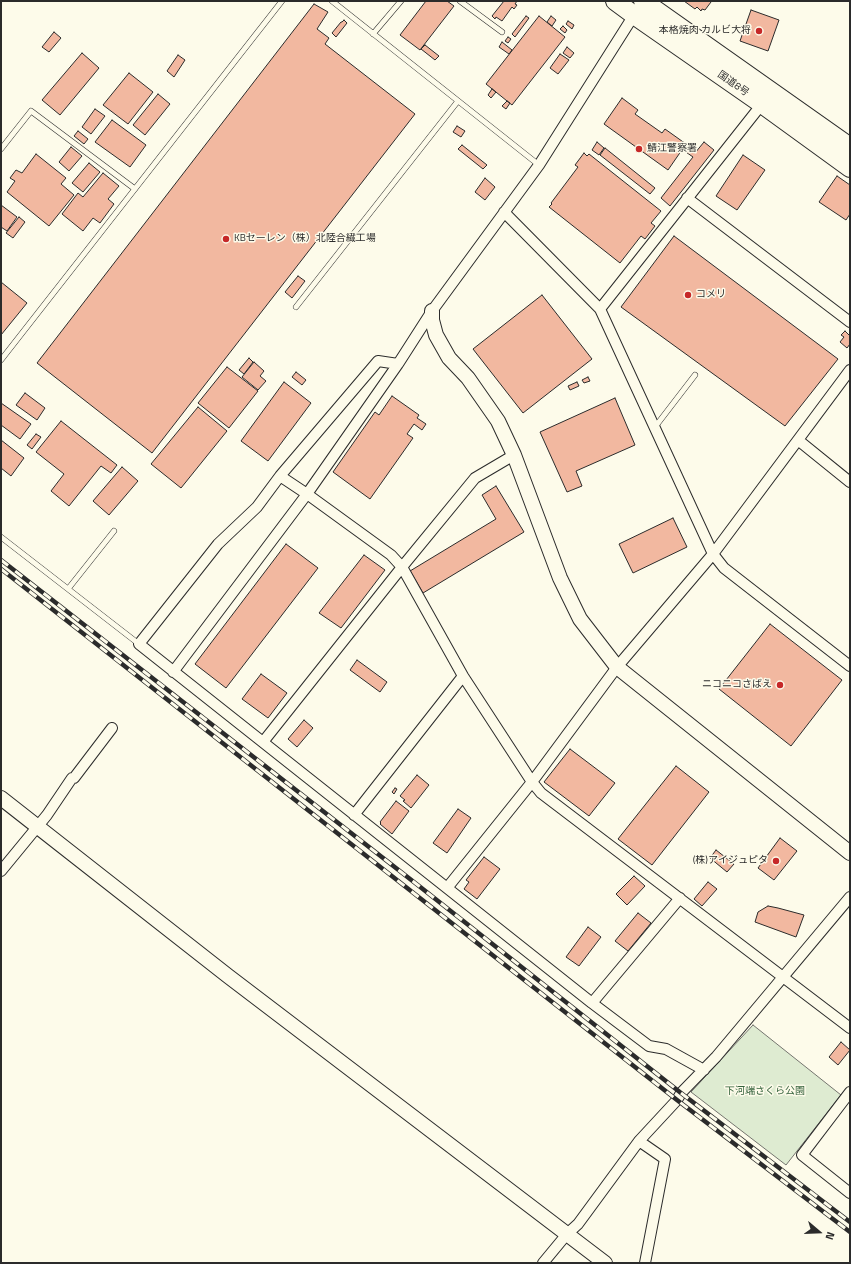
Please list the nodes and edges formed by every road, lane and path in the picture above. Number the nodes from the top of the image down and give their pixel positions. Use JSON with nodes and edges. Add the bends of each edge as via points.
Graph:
{"nodes":[{"id":1,"x":282,"y":1,"type":"edge"},
{"id":2,"x":332,"y":1,"type":"edge"},
{"id":3,"x":401,"y":1,"type":"edge"},
{"id":4,"x":460,"y":1,"type":"edge"},
{"id":5,"x":615,"y":1,"type":"edge"},
{"id":6,"x":640,"y":6,"type":"edge"},
{"id":7,"x":502,"y":32,"type":"dead end"},
{"id":8,"x":373,"y":34,"type":"junction"},
{"id":9,"x":458,"y":101,"type":"junction"},
{"id":10,"x":762,"y":104,"type":"junction"},
{"id":11,"x":850,"y":147,"type":"edge"},
{"id":12,"x":1,"y":149,"type":"edge"},
{"id":13,"x":539,"y":164,"type":"junction"},
{"id":14,"x":850,"y":168,"type":"edge"},
{"id":15,"x":135,"y":189,"type":"junction"},
{"id":16,"x":687,"y":198,"type":"junction"},
{"id":17,"x":504,"y":212,"type":"junction"},
{"id":18,"x":296,"y":307,"type":"dead end"},
{"id":19,"x":600,"y":309,"type":"junction"},
{"id":20,"x":432,"y":311,"type":"junction"},
{"id":21,"x":850,"y":322,"type":"edge"},
{"id":22,"x":1,"y":360,"type":"edge"},
{"id":23,"x":398,"y":364,"type":"junction"},
{"id":24,"x":850,"y":370,"type":"edge"},
{"id":25,"x":694,"y":375,"type":"dead end"},
{"id":26,"x":655,"y":427,"type":"junction"},
{"id":27,"x":798,"y":440,"type":"junction"},
{"id":28,"x":514,"y":455,"type":"junction"},
{"id":29,"x":280,"y":476,"type":"junction"},
{"id":30,"x":850,"y":482,"type":"edge"},
{"id":31,"x":307,"y":494,"type":"junction"},
{"id":32,"x":114,"y":531,"type":"dead end"},
{"id":33,"x":1,"y":537,"type":"edge"},
{"id":34,"x":714,"y":554,"type":"junction"},
{"id":35,"x":402,"y":567,"type":"junction"},
{"id":36,"x":68,"y":589,"type":"junction"},
{"id":37,"x":139,"y":644,"type":"junction"},
{"id":38,"x":850,"y":666,"type":"edge"},
{"id":39,"x":617,"y":667,"type":"junction"},
{"id":40,"x":173,"y":672,"type":"junction"},
{"id":41,"x":463,"y":676,"type":"junction"},
{"id":42,"x":112,"y":728,"type":"dead end"},
{"id":43,"x":263,"y":742,"type":"junction"},
{"id":44,"x":532,"y":782,"type":"junction"},
{"id":45,"x":1,"y":798,"type":"edge"},
{"id":46,"x":354,"y":815,"type":"junction"},
{"id":47,"x":37,"y":826,"type":"junction"},
{"id":48,"x":850,"y":853,"type":"edge"},
{"id":49,"x":1,"y":872,"type":"edge"},
{"id":50,"x":447,"y":888,"type":"junction"},
{"id":51,"x":850,"y":897,"type":"edge"},
{"id":52,"x":680,"y":898,"type":"junction"},
{"id":53,"x":784,"y":978,"type":"junction"},
{"id":54,"x":592,"y":1003,"type":"junction"},
{"id":55,"x":850,"y":1028,"type":"edge"},
{"id":56,"x":704,"y":1070,"type":"junction"},
{"id":57,"x":850,"y":1092,"type":"edge"},
{"id":58,"x":638,"y":1141,"type":"junction"},
{"id":59,"x":850,"y":1193,"type":"edge"},
{"id":60,"x":567,"y":1234,"type":"junction"},
{"id":61,"x":543,"y":1263,"type":"edge"},
{"id":62,"x":605,"y":1263,"type":"edge"},
{"id":63,"x":645,"y":1263,"type":"edge"}],
"edges":[{"from":1,"to":15,"type":"lane"},
{"from":2,"to":8,"type":"lane"},
{"from":3,"to":8,"type":"lane"},
{"from":4,"to":7,"type":"lane"},
{"from":5,"to":6,"type":"highway","name":"国道8号"},
{"from":6,"to":10,"type":"highway","name":"国道8号"},
{"from":6,"to":11,"type":"highway","name":"国道8号"},
{"from":6,"to":13,"type":"street"},
{"from":8,"to":9,"type":"lane"},
{"from":9,"to":13,"type":"lane"},
{"from":9,"to":18,"type":"lane"},
{"from":10,"to":14,"type":"highway","name":"国道8号"},
{"from":10,"to":16,"type":"street"},
{"from":12,"to":15,"type":"lane","via":[[31,111]]},
{"from":13,"to":17,"type":"street"},
{"from":15,"to":22,"type":"lane"},
{"from":16,"to":19,"type":"street"},
{"from":16,"to":21,"type":"street"},
{"from":17,"to":19,"type":"street"},
{"from":17,"to":20,"type":"street"},
{"from":19,"to":26,"type":"street"},
{"from":20,"to":23,"type":"street"},
{"from":20,"to":28,"type":"street","via":[[436,335],[449,358],[468,378],[498,421]]},
{"from":23,"to":29,"type":"street","via":[[378,361]]},
{"from":23,"to":31,"type":"street"},
{"from":24,"to":27,"type":"street"},
{"from":25,"to":26,"type":"lane"},
{"from":26,"to":34,"type":"street"},
{"from":27,"to":30,"type":"street"},
{"from":27,"to":34,"type":"street"},
{"from":28,"to":35,"type":"street","via":[[475,478]]},
{"from":28,"to":39,"type":"street","via":[[560,578],[580,618]]},
{"from":29,"to":31,"type":"street"},
{"from":29,"to":37,"type":"street","via":[[257,507],[218,544]]},
{"from":31,"to":35,"type":"street","via":[[391,555]]},
{"from":31,"to":40,"type":"street"},
{"from":32,"to":36,"type":"lane"},
{"from":33,"to":36,"type":"lane"},
{"from":34,"to":38,"type":"street","via":[[724,568]]},
{"from":34,"to":39,"type":"street"},
{"from":35,"to":41,"type":"street"},
{"from":35,"to":43,"type":"street"},
{"from":36,"to":37,"type":"lane"},
{"from":37,"to":40,"type":"street"},
{"from":39,"to":44,"type":"street"},
{"from":39,"to":48,"type":"street"},
{"from":40,"to":43,"type":"street"},
{"from":41,"to":44,"type":"street"},
{"from":41,"to":46,"type":"street"},
{"from":42,"to":47,"type":"street"},
{"from":43,"to":46,"type":"street"},
{"from":44,"to":50,"type":"street"},
{"from":44,"to":52,"type":"street","via":[[541,793]]},
{"from":45,"to":47,"type":"street"},
{"from":46,"to":50,"type":"street"},
{"from":47,"to":49,"type":"street"},
{"from":47,"to":60,"type":"street","via":[[228,976]]},
{"from":50,"to":54,"type":"street"},
{"from":51,"to":53,"type":"street"},
{"from":52,"to":53,"type":"street"},
{"from":52,"to":54,"type":"street"},
{"from":53,"to":55,"type":"street"},
{"from":53,"to":56,"type":"street"},
{"from":54,"to":56,"type":"street","via":[[649,1046],[666,1049]]},
{"from":56,"to":58,"type":"street"},
{"from":57,"to":59,"type":"street","via":[[802,1155]]},
{"from":58,"to":60,"type":"street","via":[[578,1224]]},
{"from":58,"to":63,"type":"street","via":[[665,1159]]},
{"from":60,"to":61,"type":"street"},
{"from":60,"to":62,"type":"street"}]}
